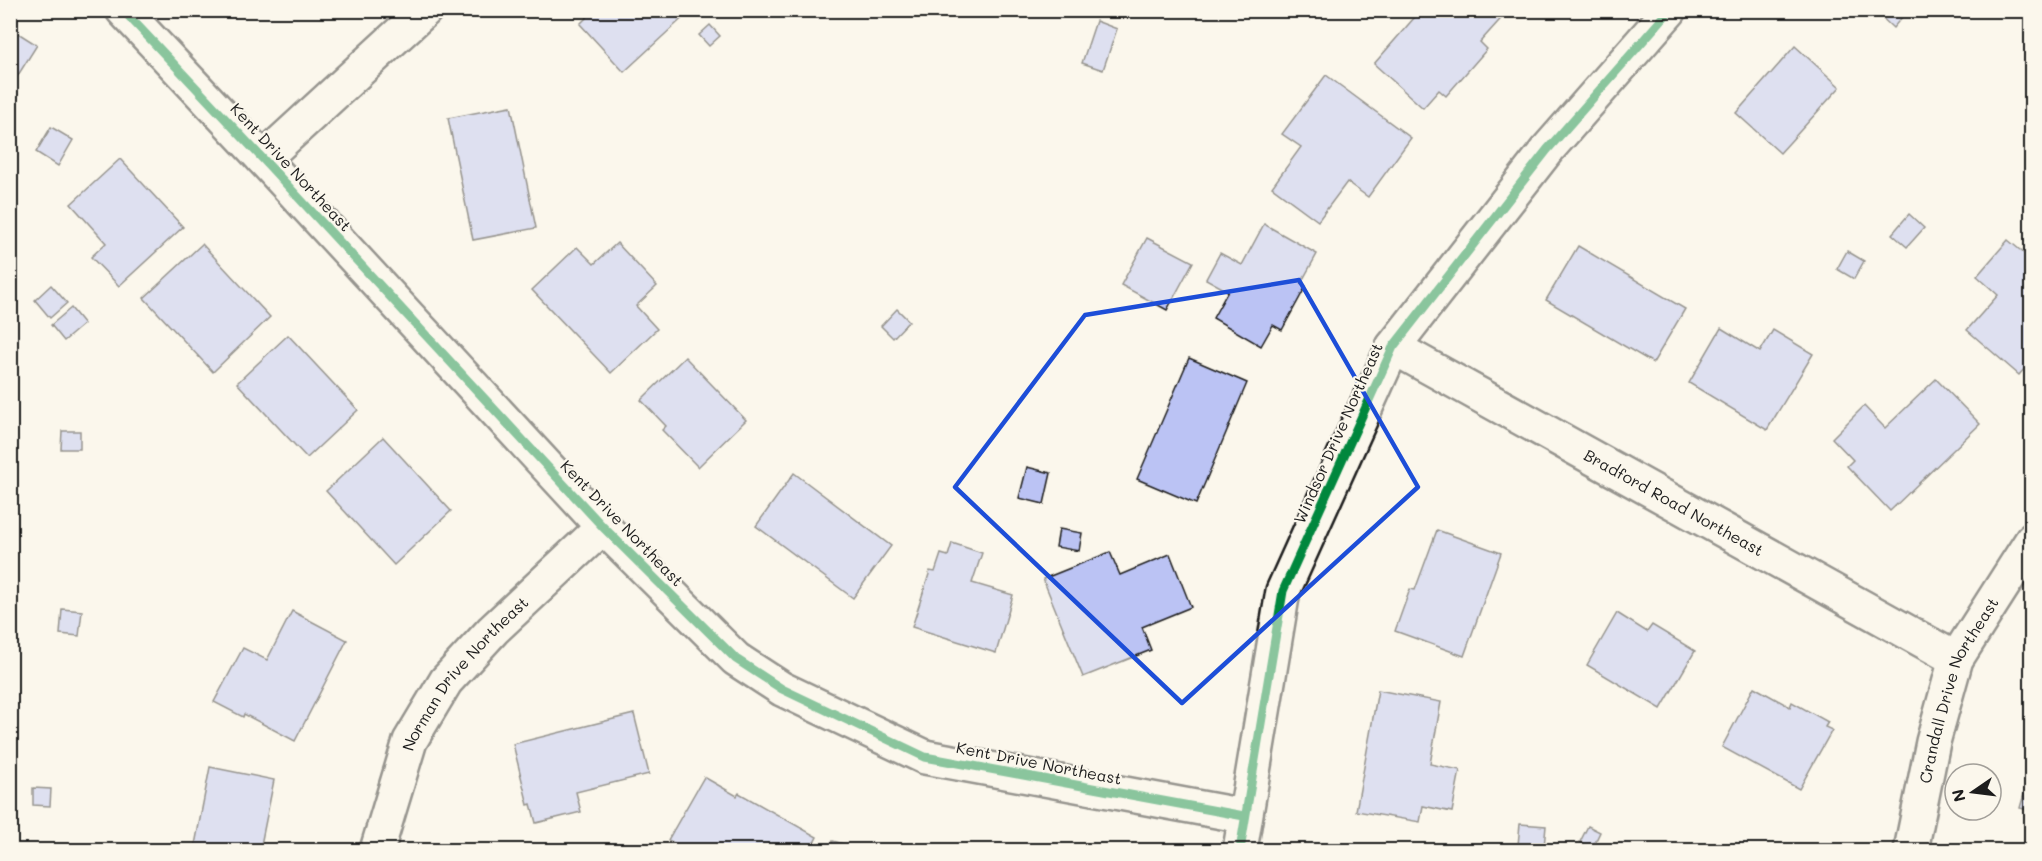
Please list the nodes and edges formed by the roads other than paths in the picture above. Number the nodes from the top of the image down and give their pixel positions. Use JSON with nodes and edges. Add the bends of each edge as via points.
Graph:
{"nodes":[{"id":1,"x":123,"y":10,"type":"edge"},
{"id":2,"x":425,"y":10,"type":"edge"},
{"id":3,"x":1670,"y":10,"type":"edge"},
{"id":4,"x":263,"y":159,"type":"junction"},
{"id":5,"x":1393,"y":347,"type":"junction"},
{"id":6,"x":603,"y":527,"type":"junction"},
{"id":7,"x":2031,"y":540,"type":"edge"},
{"id":8,"x":1956,"y":659,"type":"junction"},
{"id":9,"x":1244,"y":816,"type":"junction"},
{"id":10,"x":377,"y":850,"type":"edge"},
{"id":11,"x":1239,"y":850,"type":"edge"},
{"id":12,"x":1911,"y":850,"type":"edge"}],
"edges":[{"from":1,"to":4,"type":"street","name":"Kent Drive Northeast"},
{"from":2,"to":4,"type":"street"},
{"from":3,"to":5,"type":"street","name":"Windsor Drive Northeast","via":[[1547,150]]},
{"from":4,"to":6,"type":"street","name":"Kent Drive Northeast"},
{"from":5,"to":8,"type":"street","name":"Bradford Road Northeast"},
{"from":5,"to":9,"type":"street","name":"Windsor Drive Northeast","via":[[1283,591]]},
{"from":6,"to":9,"type":"street","name":"Kent Drive Northeast","via":[[736,659],[782,689],[925,757]]},
{"from":6,"to":10,"type":"street","name":"Norman Drive Northeast","via":[[493,630],[446,681],[410,741]]},
{"from":7,"to":8,"type":"street","name":"Crandall Drive Northeast"},
{"from":8,"to":12,"type":"street","name":"Crandall Drive Northeast","via":[[1933,742]]},
{"from":9,"to":11,"type":"street","name":"Windsor Drive Northeast"}]}
